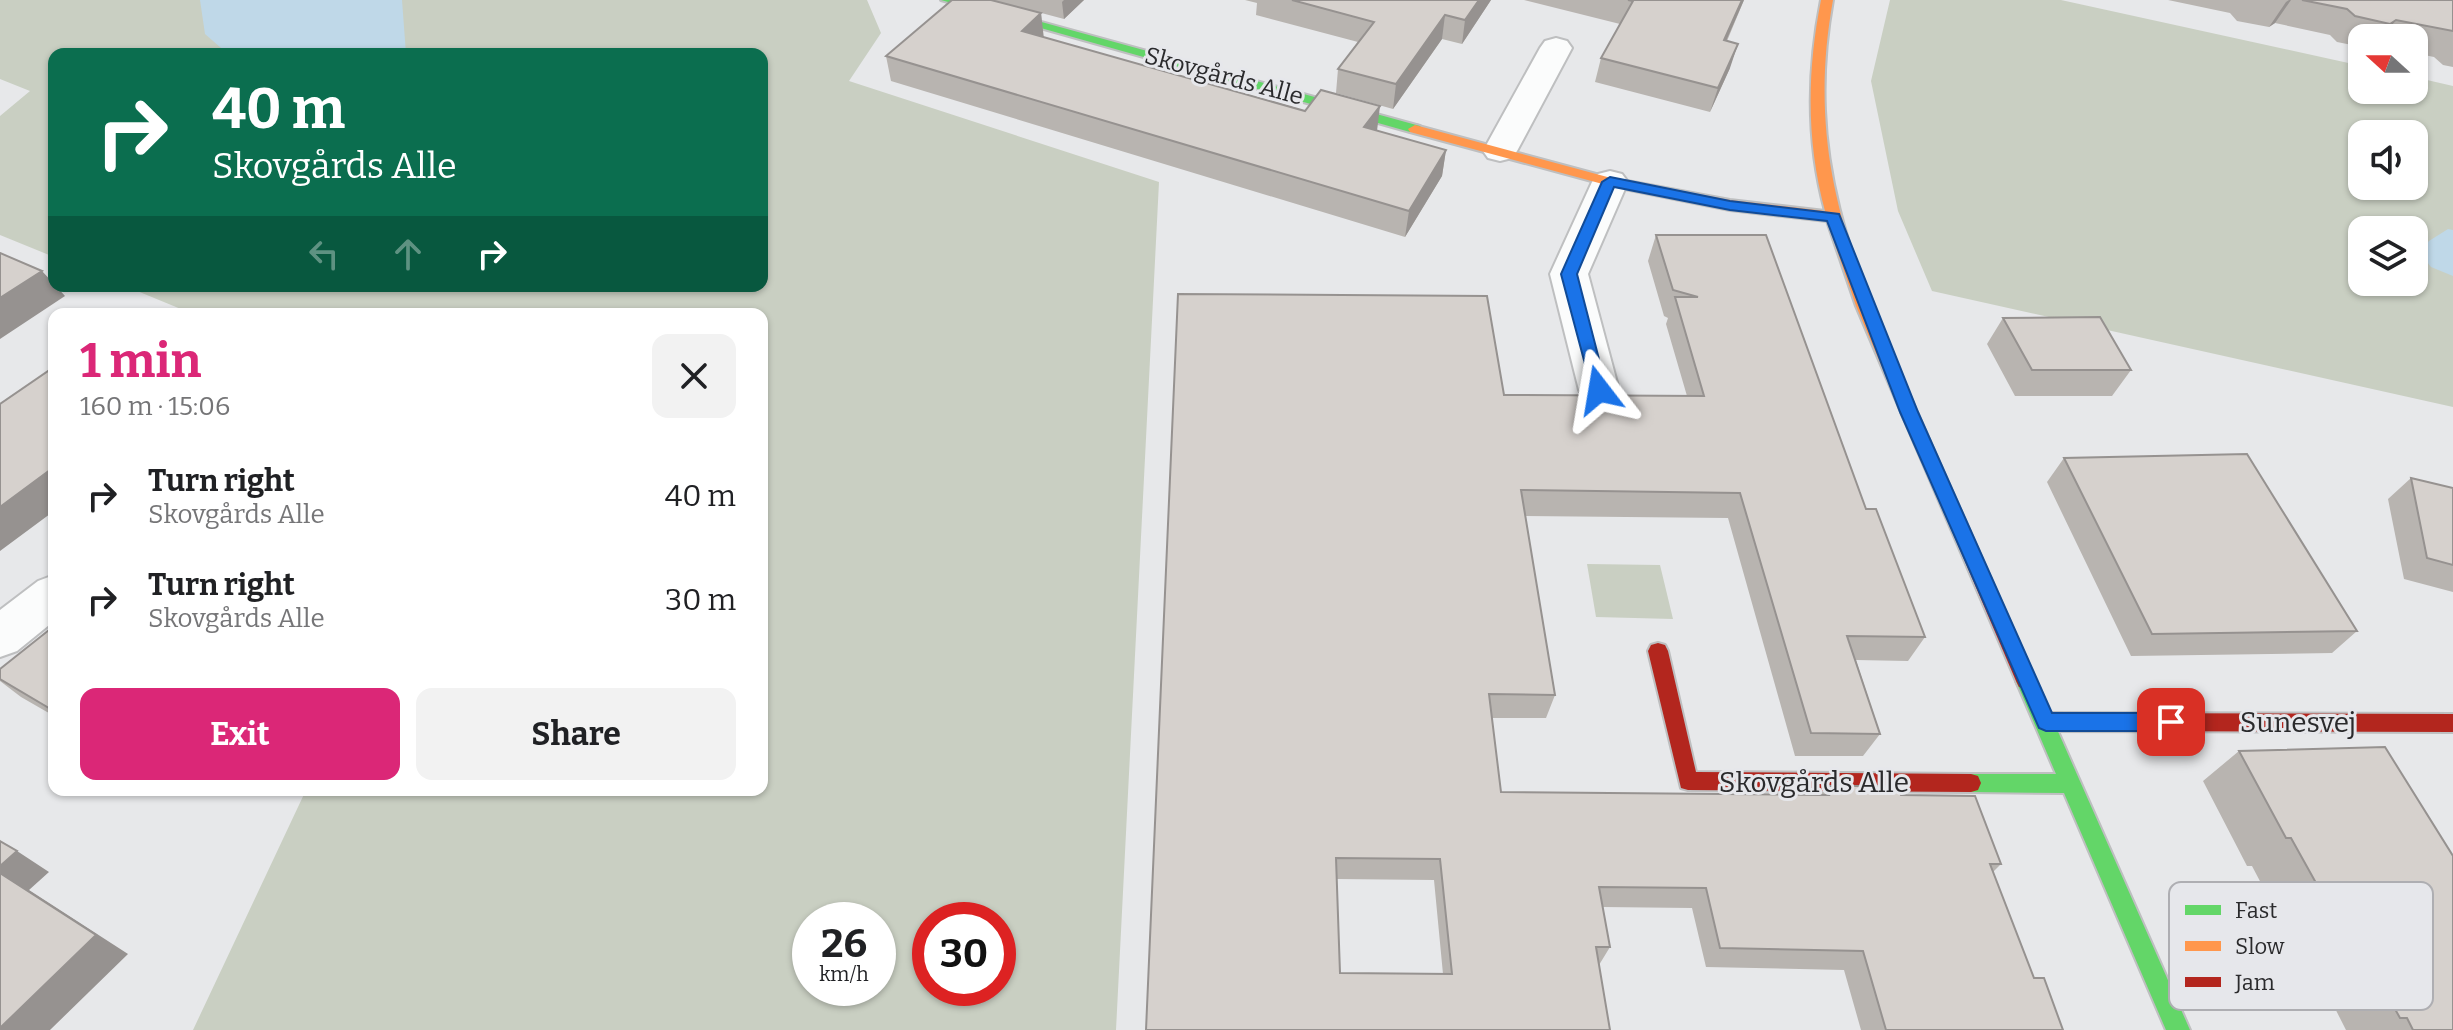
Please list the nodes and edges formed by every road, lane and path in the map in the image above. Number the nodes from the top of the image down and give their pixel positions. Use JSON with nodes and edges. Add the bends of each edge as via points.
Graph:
{"nodes":[{"id":1,"x":947,"y":0,"type":"edge"},
{"id":2,"x":1827,"y":0,"type":"edge"},
{"id":3,"x":1556,"y":48,"type":"dead end"},
{"id":4,"x":1500,"y":151,"type":"junction"},
{"id":5,"x":1610,"y":182,"type":"junction"},
{"id":6,"x":1833,"y":217,"type":"junction"},
{"id":7,"x":1599,"y":390,"type":"dead end"},
{"id":8,"x":48,"y":599,"type":"edge"},
{"id":9,"x":0,"y":637,"type":"edge"},
{"id":10,"x":1658,"y":651,"type":"dead end"},
{"id":11,"x":2046,"y":722,"type":"junction"},
{"id":12,"x":2453,"y":723,"type":"edge"},
{"id":13,"x":2073,"y":784,"type":"junction"},
{"id":14,"x":2169,"y":1009,"type":"edge"},
{"id":15,"x":2169,"y":1010,"type":"edge"},
{"id":16,"x":2178,"y":1030,"type":"edge"}],
"edges":[{"from":1,"to":4,"type":"street","name":"Skovgårds Alle"},
{"from":2,"to":6,"type":"street","via":[[1817,51],[1816,112]]},
{"from":3,"to":4,"type":"street"},
{"from":4,"to":5,"type":"street","name":"Skovgårds Alle"},
{"from":5,"to":6,"type":"street","name":"Skovgårds Alle","via":[[1730,205]]},
{"from":5,"to":7,"type":"street","via":[[1569,274]]},
{"from":6,"to":11,"type":"street","via":[[1909,412]]},
{"from":8,"to":9,"type":"street"},
{"from":10,"to":13,"type":"street","name":"Skovgårds Alle","via":[[1688,781]]},
{"from":11,"to":12,"type":"street","name":"Sunesvej"},
{"from":11,"to":13,"type":"street"},
{"from":13,"to":14,"type":"street"},
{"from":15,"to":16,"type":"street"}]}
